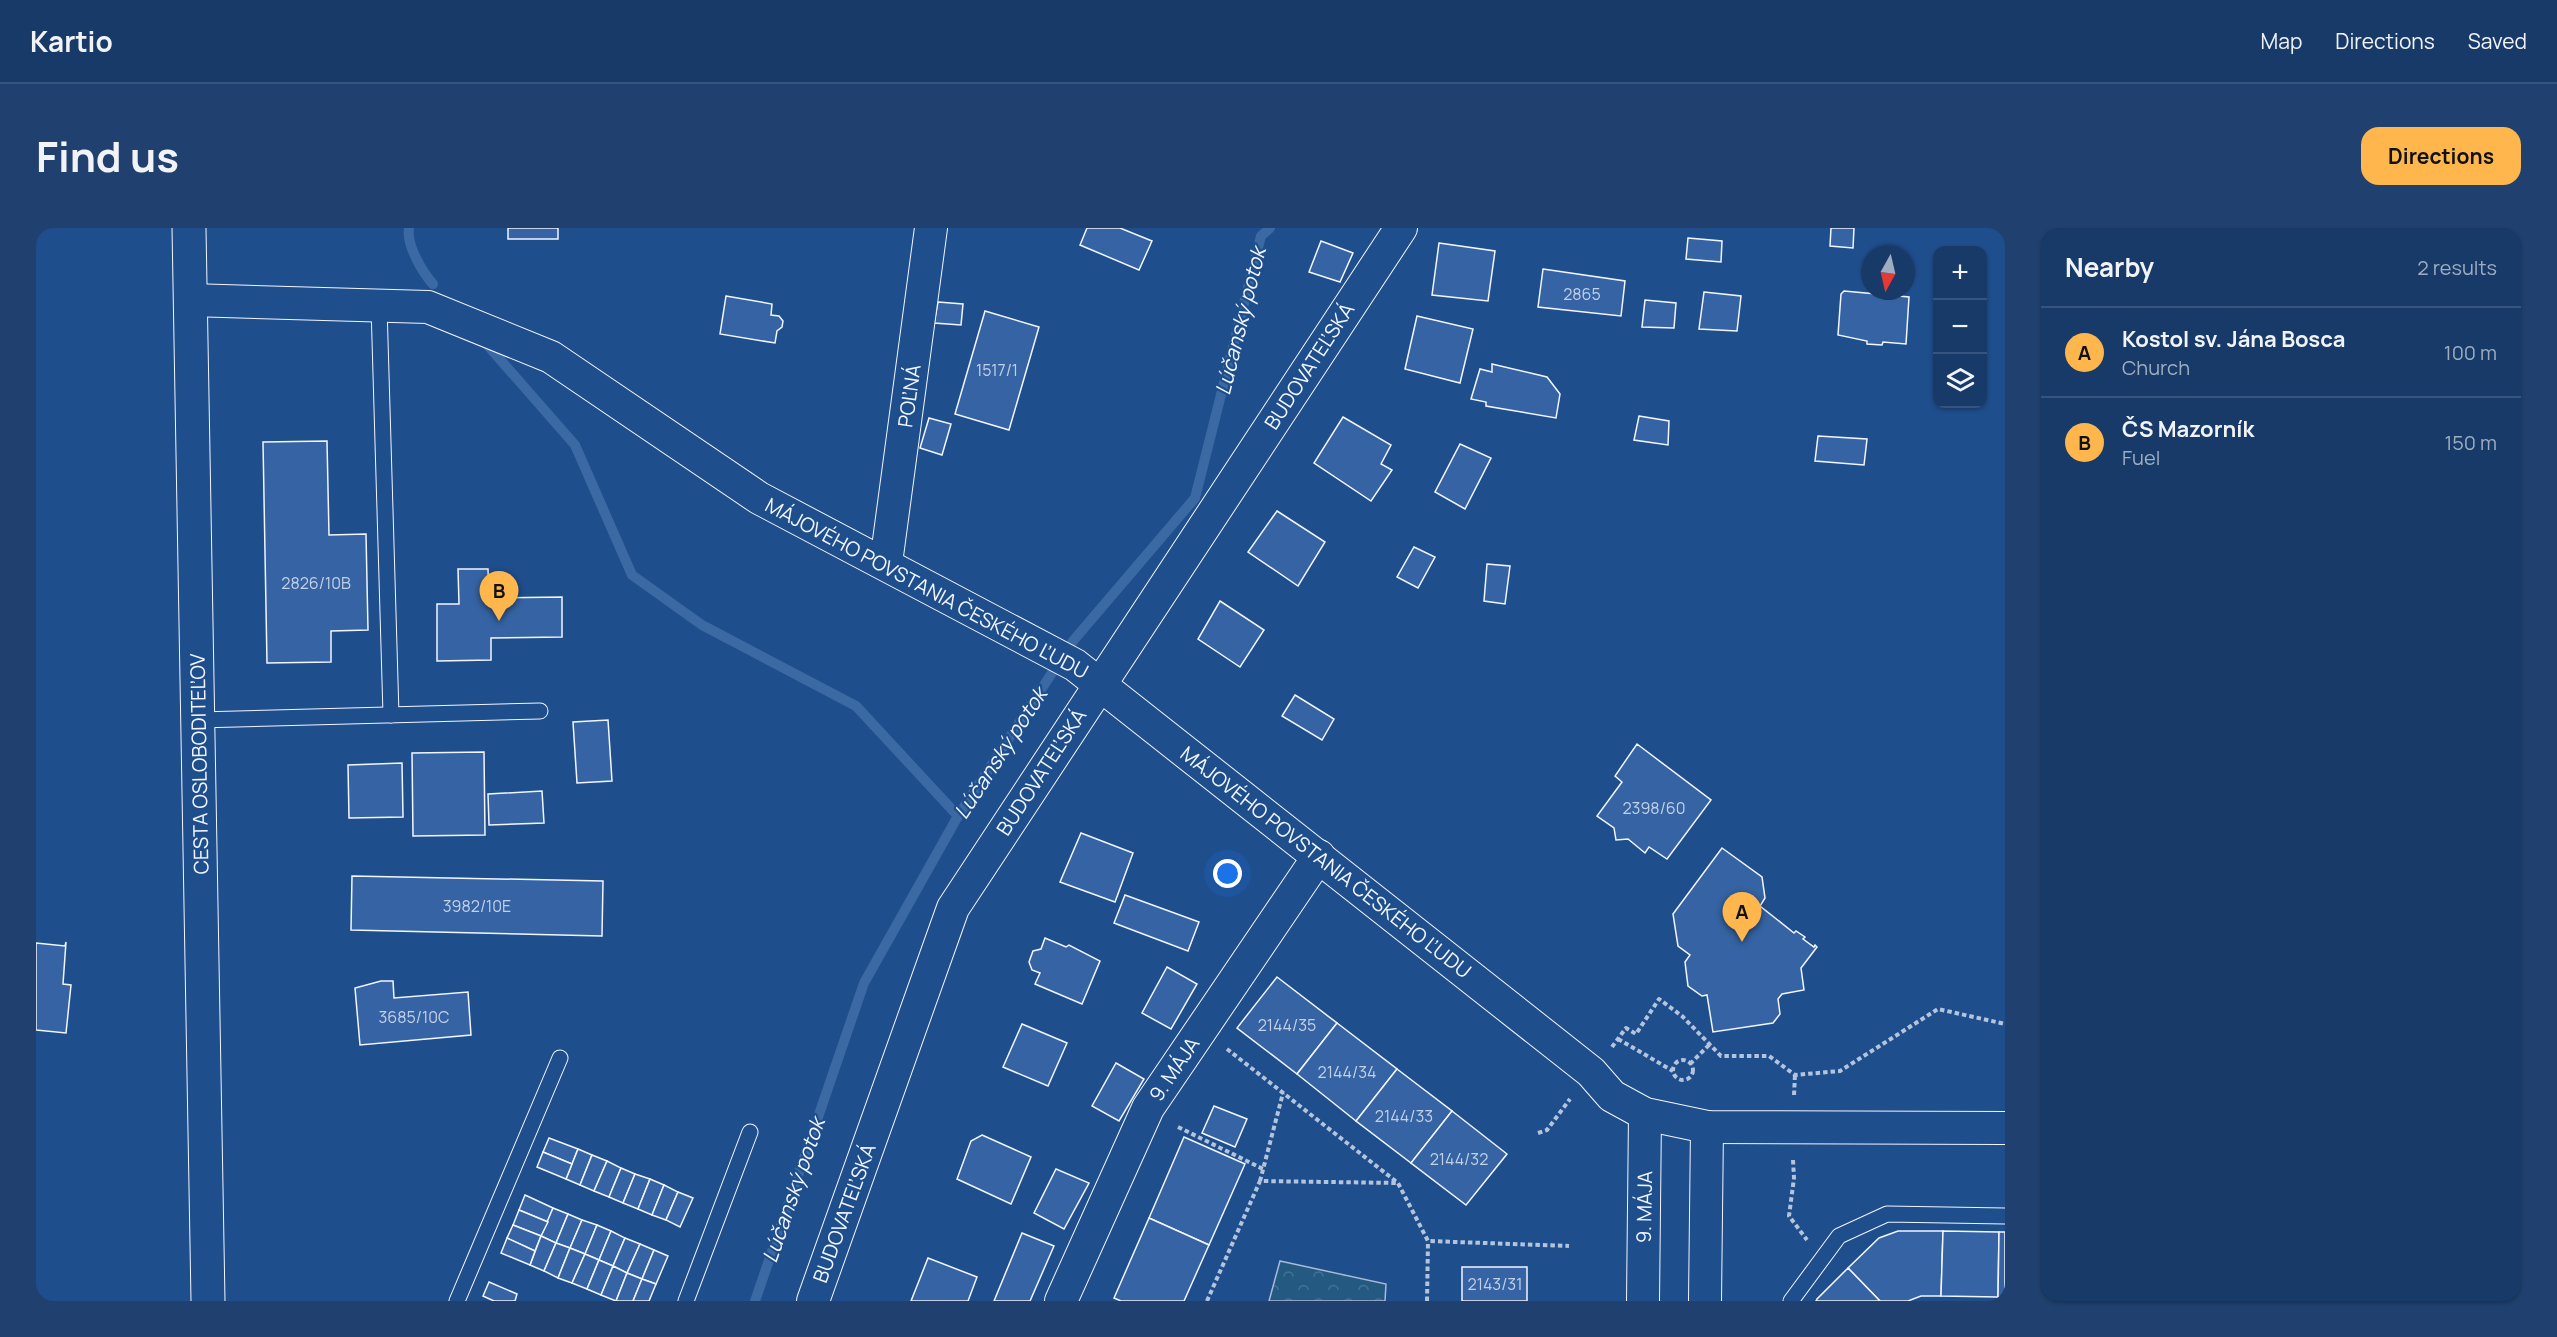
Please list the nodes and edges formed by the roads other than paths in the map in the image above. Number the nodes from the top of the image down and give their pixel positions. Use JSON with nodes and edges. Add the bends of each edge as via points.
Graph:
{"nodes":[{"id":1,"x":189,"y":228,"type":"edge"},
{"id":2,"x":931,"y":228,"type":"edge"},
{"id":3,"x":1401,"y":228,"type":"edge"},
{"id":4,"x":190,"y":300,"type":"junction"},
{"id":5,"x":379,"y":306,"type":"junction"},
{"id":6,"x":886,"y":563,"type":"junction"},
{"id":7,"x":1100,"y":683,"type":"junction"},
{"id":8,"x":540,"y":711,"type":"dead end"},
{"id":9,"x":391,"y":716,"type":"junction"},
{"id":10,"x":198,"y":720,"type":"junction"},
{"id":11,"x":1318,"y":856,"type":"junction"},
{"id":12,"x":560,"y":1058,"type":"dead end"},
{"id":13,"x":1645,"y":1113,"type":"junction"},
{"id":14,"x":1707,"y":1127,"type":"junction"},
{"id":15,"x":2005,"y":1128,"type":"edge"},
{"id":16,"x":750,"y":1132,"type":"dead end"},
{"id":17,"x":2005,"y":1216,"type":"edge"},
{"id":18,"x":208,"y":1301,"type":"edge"},
{"id":19,"x":457,"y":1301,"type":"edge"},
{"id":20,"x":686,"y":1301,"type":"edge"},
{"id":21,"x":813,"y":1301,"type":"edge"},
{"id":22,"x":1061,"y":1301,"type":"edge"},
{"id":23,"x":1642,"y":1301,"type":"edge"},
{"id":24,"x":1705,"y":1301,"type":"edge"},
{"id":25,"x":1791,"y":1301,"type":"edge"}],
"edges":[{"from":1,"to":4,"type":"main road","name":"CESTA OSLOBODITEĽOV"},
{"from":2,"to":6,"type":"street","name":"POĽNÁ"},
{"from":3,"to":7,"type":"street","name":"BUDOVATEĽSKÁ"},
{"from":4,"to":5,"type":"street","name":"MÁJOVÉHO POVSTANIA ČESKÉHO ĽUDU"},
{"from":4,"to":10,"type":"main road","name":"CESTA OSLOBODITEĽOV"},
{"from":5,"to":6,"type":"street","name":"MÁJOVÉHO POVSTANIA ČESKÉHO ĽUDU","via":[[428,307],[551,357],[759,498]]},
{"from":5,"to":9,"type":"lane"},
{"from":6,"to":7,"type":"street","name":"MÁJOVÉHO POVSTANIA ČESKÉHO ĽUDU","via":[[1075,665]]},
{"from":7,"to":11,"type":"street","name":"MÁJOVÉHO POVSTANIA ČESKÉHO ĽUDU"},
{"from":7,"to":21,"type":"street","name":"BUDOVATEĽSKÁ","via":[[953,908]]},
{"from":8,"to":9,"type":"lane"},
{"from":9,"to":10,"type":"lane"},
{"from":10,"to":18,"type":"main road","name":"CESTA OSLOBODITEĽOV"},
{"from":11,"to":13,"type":"street","name":"MÁJOVÉHO POVSTANIA ČESKÉHO ĽUDU","via":[[1591,1072],[1612,1096]]},
{"from":11,"to":22,"type":"street","name":"9. MÁJA","via":[[1148,1108]]},
{"from":12,"to":19,"type":"lane"},
{"from":13,"to":14,"type":"street","name":"MÁJOVÉHO POVSTANIA ČESKÉHO ĽUDU"},
{"from":13,"to":23,"type":"street","name":"9. MÁJA"},
{"from":14,"to":15,"type":"street","name":"MÁJOVÉHO POVSTANIA ČESKÉHO ĽUDU"},
{"from":14,"to":24,"type":"street"},
{"from":16,"to":20,"type":"lane"},
{"from":17,"to":25,"type":"lane","via":[[1887,1214],[1839,1236]]}]}
